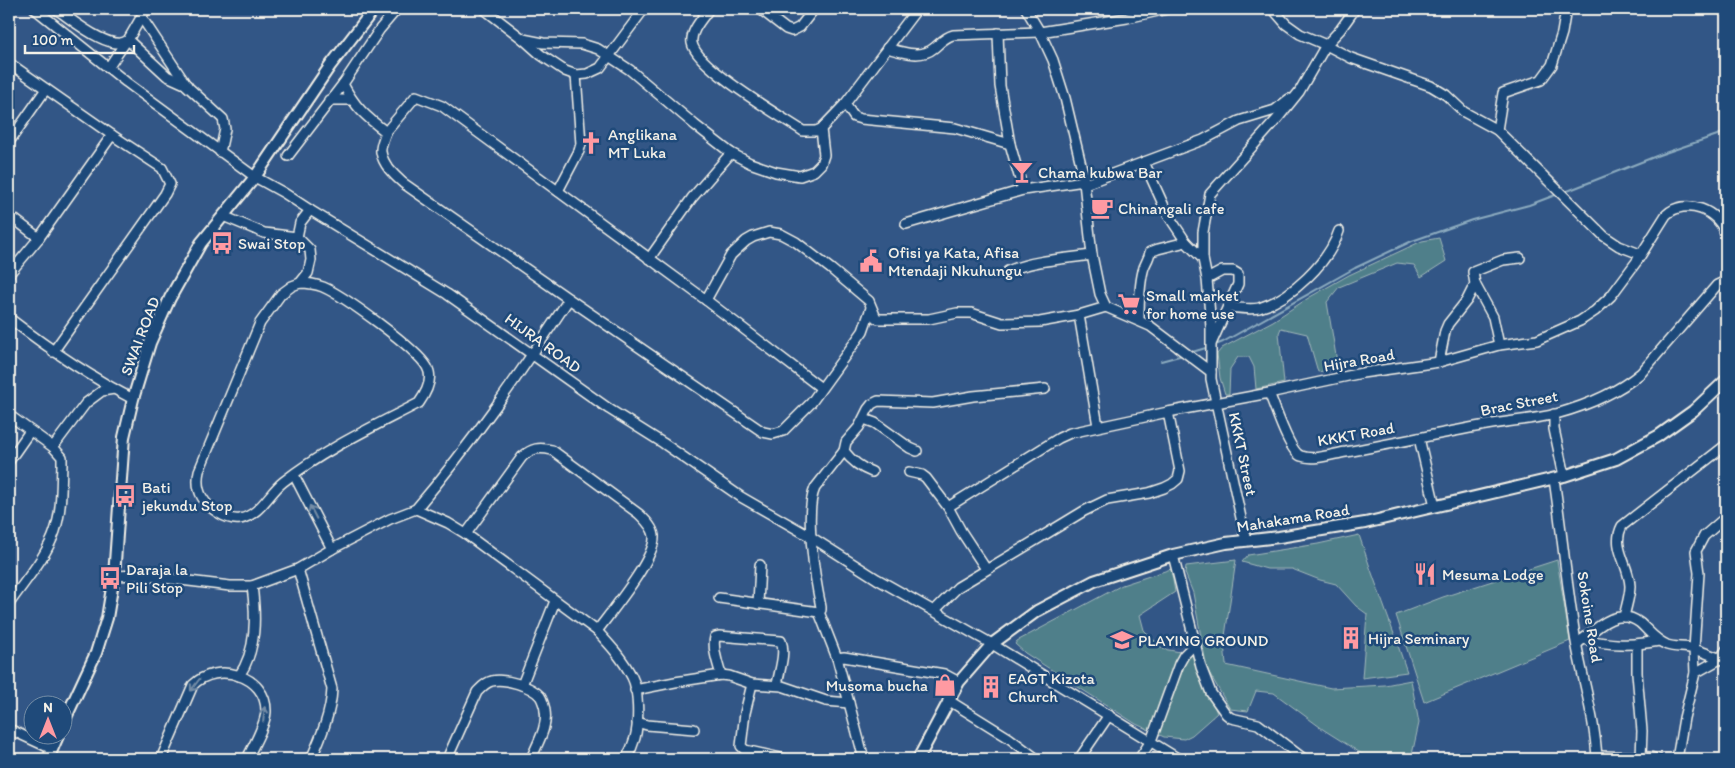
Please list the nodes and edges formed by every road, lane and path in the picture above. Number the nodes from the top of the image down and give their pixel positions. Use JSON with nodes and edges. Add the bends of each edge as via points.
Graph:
{"nodes":[{"id":1,"x":35,"y":9,"type":"edge"},
{"id":2,"x":55,"y":9,"type":"edge"},
{"id":3,"x":146,"y":9,"type":"edge"},
{"id":4,"x":374,"y":9,"type":"edge"},
{"id":5,"x":397,"y":9,"type":"edge"},
{"id":6,"x":484,"y":9,"type":"edge"},
{"id":7,"x":644,"y":9,"type":"edge"},
{"id":8,"x":709,"y":9,"type":"edge"},
{"id":9,"x":760,"y":9,"type":"edge"},
{"id":10,"x":814,"y":9,"type":"edge"},
{"id":11,"x":917,"y":9,"type":"edge"},
{"id":12,"x":1026,"y":9,"type":"edge"},
{"id":13,"x":1167,"y":9,"type":"edge"},
{"id":14,"x":1273,"y":9,"type":"edge"},
{"id":15,"x":1355,"y":9,"type":"edge"},
{"id":16,"x":1566,"y":9,"type":"edge"},
{"id":17,"x":47,"y":18,"type":"junction"},
{"id":18,"x":142,"y":18,"type":"junction"},
{"id":19,"x":998,"y":32,"type":"junction"},
{"id":20,"x":1040,"y":32,"type":"junction"},
{"id":21,"x":523,"y":39,"type":"junction"},
{"id":22,"x":126,"y":42,"type":"junction"},
{"id":23,"x":1326,"y":45,"type":"junction"},
{"id":24,"x":888,"y":48,"type":"junction"},
{"id":25,"x":609,"y":57,"type":"junction"},
{"id":26,"x":9,"y":62,"type":"edge"},
{"id":27,"x":108,"y":68,"type":"junction"},
{"id":28,"x":576,"y":75,"type":"junction"},
{"id":29,"x":343,"y":84,"type":"junction"},
{"id":30,"x":186,"y":85,"type":"junction"},
{"id":31,"x":46,"y":89,"type":"junction"},
{"id":32,"x":1299,"y":92,"type":"junction"},
{"id":33,"x":329,"y":100,"type":"junction"},
{"id":34,"x":352,"y":100,"type":"junction"},
{"id":35,"x":845,"y":104,"type":"junction"},
{"id":36,"x":821,"y":129,"type":"junction"},
{"id":37,"x":1497,"y":130,"type":"junction"},
{"id":38,"x":386,"y":132,"type":"junction"},
{"id":39,"x":112,"y":135,"type":"junction"},
{"id":40,"x":9,"y":142,"type":"edge"},
{"id":41,"x":1010,"y":144,"type":"junction"},
{"id":42,"x":220,"y":152,"type":"junction"},
{"id":43,"x":731,"y":153,"type":"junction"},
{"id":44,"x":288,"y":156,"type":"dead end"},
{"id":45,"x":1144,"y":162,"type":"junction"},
{"id":46,"x":255,"y":177,"type":"junction"},
{"id":47,"x":1084,"y":182,"type":"junction"},
{"id":48,"x":1023,"y":190,"type":"junction"},
{"id":49,"x":558,"y":191,"type":"junction"},
{"id":50,"x":310,"y":210,"type":"junction"},
{"id":51,"x":9,"y":215,"type":"edge"},
{"id":52,"x":223,"y":216,"type":"junction"},
{"id":53,"x":906,"y":224,"type":"dead end"},
{"id":54,"x":1339,"y":231,"type":"dead end"},
{"id":55,"x":1726,"y":236,"type":"edge"},
{"id":56,"x":297,"y":237,"type":"junction"},
{"id":57,"x":38,"y":238,"type":"junction"},
{"id":58,"x":1186,"y":242,"type":"junction"},
{"id":59,"x":1640,"y":254,"type":"junction"},
{"id":60,"x":1092,"y":255,"type":"junction"},
{"id":61,"x":1520,"y":258,"type":"dead end"},
{"id":62,"x":650,"y":259,"type":"junction"},
{"id":63,"x":1203,"y":259,"type":"junction"},
{"id":64,"x":1008,"y":271,"type":"dead end"},
{"id":65,"x":9,"y":274,"type":"edge"},
{"id":66,"x":1207,"y":279,"type":"junction"},
{"id":67,"x":1726,"y":281,"type":"edge"},
{"id":68,"x":300,"y":283,"type":"junction"},
{"id":69,"x":1475,"y":284,"type":"junction"},
{"id":70,"x":569,"y":299,"type":"junction"},
{"id":71,"x":706,"y":300,"type":"junction"},
{"id":72,"x":1106,"y":307,"type":"junction"},
{"id":73,"x":1228,"y":307,"type":"junction"},
{"id":74,"x":871,"y":308,"type":"junction"},
{"id":75,"x":1080,"y":315,"type":"junction"},
{"id":76,"x":9,"y":318,"type":"edge"},
{"id":77,"x":1139,"y":320,"type":"junction"},
{"id":78,"x":1211,"y":344,"type":"junction"},
{"id":79,"x":1499,"y":345,"type":"junction"},
{"id":80,"x":52,"y":352,"type":"junction"},
{"id":81,"x":533,"y":354,"type":"junction"},
{"id":82,"x":1439,"y":362,"type":"junction"},
{"id":83,"x":1212,"y":372,"type":"junction"},
{"id":84,"x":1726,"y":380,"type":"edge"},
{"id":85,"x":821,"y":388,"type":"junction"},
{"id":86,"x":114,"y":389,"type":"junction"},
{"id":87,"x":1045,"y":389,"type":"dead end"},
{"id":88,"x":1269,"y":393,"type":"junction"},
{"id":89,"x":133,"y":399,"type":"junction"},
{"id":90,"x":1216,"y":402,"type":"junction"},
{"id":91,"x":1168,"y":412,"type":"junction"},
{"id":92,"x":1554,"y":414,"type":"junction"},
{"id":93,"x":9,"y":415,"type":"edge"},
{"id":94,"x":864,"y":419,"type":"junction"},
{"id":95,"x":1098,"y":426,"type":"junction"},
{"id":96,"x":30,"y":431,"type":"junction"},
{"id":97,"x":1419,"y":438,"type":"junction"},
{"id":98,"x":1726,"y":445,"type":"edge"},
{"id":99,"x":54,"y":447,"type":"junction"},
{"id":100,"x":844,"y":450,"type":"junction"},
{"id":101,"x":917,"y":451,"type":"dead end"},
{"id":102,"x":9,"y":461,"type":"edge"},
{"id":103,"x":872,"y":472,"type":"dead end"},
{"id":104,"x":909,"y":472,"type":"dead end"},
{"id":105,"x":294,"y":475,"type":"junction"},
{"id":106,"x":1559,"y":477,"type":"junction"},
{"id":107,"x":1435,"y":506,"type":"junction"},
{"id":108,"x":948,"y":507,"type":"junction"},
{"id":109,"x":416,"y":509,"type":"junction"},
{"id":110,"x":1726,"y":517,"type":"edge"},
{"id":111,"x":466,"y":534,"type":"junction"},
{"id":112,"x":811,"y":537,"type":"junction"},
{"id":113,"x":1246,"y":541,"type":"junction"},
{"id":114,"x":332,"y":549,"type":"junction"},
{"id":115,"x":1173,"y":555,"type":"junction"},
{"id":116,"x":760,"y":565,"type":"dead end"},
{"id":117,"x":298,"y":569,"type":"junction"},
{"id":118,"x":986,"y":569,"type":"junction"},
{"id":119,"x":114,"y":576,"type":"junction"},
{"id":120,"x":252,"y":586,"type":"junction"},
{"id":121,"x":718,"y":598,"type":"dead end"},
{"id":122,"x":555,"y":601,"type":"junction"},
{"id":123,"x":9,"y":604,"type":"edge"},
{"id":124,"x":758,"y":604,"type":"junction"},
{"id":125,"x":819,"y":612,"type":"junction"},
{"id":126,"x":934,"y":612,"type":"junction"},
{"id":127,"x":1624,"y":617,"type":"junction"},
{"id":128,"x":597,"y":631,"type":"junction"},
{"id":129,"x":983,"y":639,"type":"junction"},
{"id":130,"x":1659,"y":641,"type":"junction"},
{"id":131,"x":1580,"y":642,"type":"junction"},
{"id":132,"x":1195,"y":644,"type":"junction"},
{"id":133,"x":1637,"y":645,"type":"junction"},
{"id":134,"x":1694,"y":649,"type":"junction"},
{"id":135,"x":1726,"y":650,"type":"edge"},
{"id":136,"x":837,"y":658,"type":"junction"},
{"id":137,"x":1723,"y":660,"type":"edge"},
{"id":138,"x":1695,"y":673,"type":"junction"},
{"id":139,"x":721,"y":675,"type":"junction"},
{"id":140,"x":239,"y":676,"type":"junction"},
{"id":141,"x":959,"y":682,"type":"junction"},
{"id":142,"x":522,"y":684,"type":"junction"},
{"id":143,"x":752,"y":684,"type":"junction"},
{"id":144,"x":776,"y":685,"type":"junction"},
{"id":145,"x":635,"y":690,"type":"junction"},
{"id":146,"x":948,"y":700,"type":"junction"},
{"id":147,"x":849,"y":703,"type":"junction"},
{"id":148,"x":72,"y":705,"type":"edge"},
{"id":149,"x":1109,"y":715,"type":"junction"},
{"id":150,"x":637,"y":722,"type":"junction"},
{"id":151,"x":9,"y":729,"type":"edge"},
{"id":152,"x":694,"y":729,"type":"dead end"},
{"id":153,"x":1151,"y":741,"type":"junction"},
{"id":154,"x":53,"y":746,"type":"edge"},
{"id":155,"x":52,"y":749,"type":"junction"},
{"id":156,"x":1642,"y":757,"type":"junction"},
{"id":157,"x":1597,"y":758,"type":"edge"},
{"id":158,"x":48,"y":759,"type":"edge"},
{"id":159,"x":161,"y":759,"type":"edge"},
{"id":160,"x":247,"y":759,"type":"edge"},
{"id":161,"x":311,"y":759,"type":"edge"},
{"id":162,"x":447,"y":759,"type":"edge"},
{"id":163,"x":531,"y":759,"type":"edge"},
{"id":164,"x":626,"y":759,"type":"edge"},
{"id":165,"x":785,"y":759,"type":"edge"},
{"id":166,"x":864,"y":759,"type":"edge"},
{"id":167,"x":918,"y":759,"type":"edge"},
{"id":168,"x":1037,"y":759,"type":"edge"},
{"id":169,"x":1078,"y":759,"type":"edge"},
{"id":170,"x":1139,"y":759,"type":"edge"},
{"id":171,"x":1179,"y":759,"type":"edge"},
{"id":172,"x":1304,"y":759,"type":"edge"},
{"id":173,"x":1658,"y":759,"type":"edge"},
{"id":174,"x":1678,"y":759,"type":"edge"}],
"edges":[{"from":1,"to":17,"type":"street","name":"HIJRA ROAD"},
{"from":2,"to":17,"type":"street"},
{"from":2,"to":22,"type":"street","via":[[106,40],[120,44]]},
{"from":3,"to":18,"type":"street"},
{"from":4,"to":46,"type":"street","name":"SWAI ROAD","via":[[330,66]]},
{"from":5,"to":29,"type":"street"},
{"from":6,"to":21,"type":"street"},
{"from":7,"to":25,"type":"street"},
{"from":8,"to":36,"type":"street","via":[[692,42],[708,64],[722,78],[804,132]]},
{"from":9,"to":10,"type":"street","via":[[792,31],[800,27]]},
{"from":11,"to":24,"type":"street"},
{"from":12,"to":20,"type":"street"},
{"from":13,"to":20,"type":"street"},
{"from":14,"to":23,"type":"street","via":[[1300,34]]},
{"from":15,"to":23,"type":"street"},
{"from":16,"to":37,"type":"street","via":[[1552,64],[1541,80],[1503,93]]},
{"from":17,"to":27,"type":"street","name":"HIJRA ROAD"},
{"from":18,"to":22,"type":"street"},
{"from":18,"to":30,"type":"street"},
{"from":19,"to":20,"type":"street"},
{"from":19,"to":24,"type":"street","via":[[953,35],[923,54]]},
{"from":19,"to":41,"type":"street","via":[[1000,86]]},
{"from":20,"to":47,"type":"street","via":[[1065,98]]},
{"from":21,"to":25,"type":"street","via":[[590,46]]},
{"from":21,"to":28,"type":"street","via":[[564,71]]},
{"from":22,"to":27,"type":"street"},
{"from":22,"to":30,"type":"street","via":[[167,76]]},
{"from":23,"to":32,"type":"street"},
{"from":23,"to":37,"type":"street","via":[[1351,58],[1431,86],[1464,112]]},
{"from":24,"to":35,"type":"street"},
{"from":25,"to":28,"type":"street","via":[[600,68]]},
{"from":25,"to":43,"type":"street","via":[[630,70]]},
{"from":26,"to":31,"type":"street"},
{"from":27,"to":42,"type":"street","name":"HIJRA ROAD"},
{"from":28,"to":49,"type":"street","via":[[581,144]]},
{"from":29,"to":33,"type":"street"},
{"from":29,"to":34,"type":"street"},
{"from":30,"to":42,"type":"street","via":[[223,119],[225,129]]},
{"from":31,"to":39,"type":"street"},
{"from":31,"to":40,"type":"street"},
{"from":32,"to":45,"type":"street","via":[[1275,110],[1238,121],[1203,140]]},
{"from":32,"to":63,"type":"street","name":"KKKT Street","via":[[1210,194],[1203,232]]},
{"from":33,"to":34,"type":"street"},
{"from":33,"to":44,"type":"street"},
{"from":34,"to":38,"type":"street","via":[[362,113]]},
{"from":35,"to":36,"type":"street"},
{"from":35,"to":41,"type":"street","via":[[854,117],[861,119],[955,128]]},
{"from":36,"to":43,"type":"street","via":[[824,155],[821,164],[814,171],[800,176],[776,172]]},
{"from":37,"to":59,"type":"street","via":[[1604,236]]},
{"from":38,"to":49,"type":"street","via":[[416,96],[446,109]]},
{"from":38,"to":70,"type":"street","via":[[382,155],[391,172],[403,183]]},
{"from":39,"to":57,"type":"street"},
{"from":39,"to":80,"type":"street","via":[[162,168],[170,184]]},
{"from":41,"to":48,"type":"street"},
{"from":42,"to":46,"type":"street","name":"HIJRA ROAD"},
{"from":43,"to":62,"type":"street","via":[[688,203]]},
{"from":45,"to":47,"type":"street"},
{"from":45,"to":58,"type":"street","via":[[1168,215]]},
{"from":46,"to":50,"type":"street","name":"HIJRA ROAD"},
{"from":46,"to":52,"type":"street","name":"SWAI ROAD"},
{"from":47,"to":48,"type":"street"},
{"from":47,"to":60,"type":"street"},
{"from":48,"to":53,"type":"street"},
{"from":49,"to":62,"type":"street"},
{"from":50,"to":56,"type":"street","via":[[300,223]]},
{"from":50,"to":81,"type":"street","name":"HIJRA ROAD","via":[[447,294]]},
{"from":51,"to":57,"type":"street"},
{"from":52,"to":56,"type":"street","via":[[264,233]]},
{"from":52,"to":89,"type":"street","name":"SWAI ROAD","via":[[201,243],[170,298],[150,343]]},
{"from":54,"to":73,"type":"street","via":[[1325,257],[1290,292],[1258,308]]},
{"from":55,"to":59,"type":"street","name":"Hijra Road","via":[[1721,224],[1705,211],[1679,206],[1666,215]]},
{"from":56,"to":68,"type":"street","via":[[310,250],[311,260],[308,273]]},
{"from":57,"to":65,"type":"street"},
{"from":58,"to":63,"type":"street"},
{"from":58,"to":77,"type":"street","via":[[1150,252],[1140,283]]},
{"from":59,"to":79,"type":"street","name":"Hijra Road","via":[[1611,296],[1596,311],[1537,340]]},
{"from":60,"to":64,"type":"street","via":[[1034,263]]},
{"from":60,"to":72,"type":"street"},
{"from":61,"to":69,"type":"street","via":[[1503,260],[1473,272]]},
{"from":62,"to":71,"type":"street"},
{"from":63,"to":66,"type":"street","name":"KKKT Street"},
{"from":66,"to":73,"type":"street","via":[[1222,271],[1238,274],[1238,284]]},
{"from":66,"to":78,"type":"street","name":"KKKT Street"},
{"from":67,"to":92,"type":"street","name":"Brac Street","via":[[1717,285],[1642,374],[1616,390]]},
{"from":68,"to":105,"type":"street","via":[[325,288],[374,320],[418,357],[428,368],[430,378],[420,403],[325,452]]},
{"from":68,"to":105,"type":"street","via":[[281,294],[260,323],[197,480],[202,498],[211,508],[230,518],[240,519],[258,509]]},
{"from":69,"to":79,"type":"street","via":[[1493,317]]},
{"from":69,"to":82,"type":"street","via":[[1444,331]]},
{"from":70,"to":81,"type":"street"},
{"from":70,"to":85,"type":"street","via":[[763,432],[773,434],[783,430],[811,403]]},
{"from":71,"to":74,"type":"street","via":[[731,255],[753,236],[769,232],[796,242],[869,301]]},
{"from":71,"to":85,"type":"street"},
{"from":72,"to":75,"type":"street"},
{"from":72,"to":77,"type":"street"},
{"from":73,"to":78,"type":"street"},
{"from":74,"to":75,"type":"street","via":[[879,319],[930,319],[972,313],[1008,323],[1040,322]]},
{"from":74,"to":85,"type":"street","via":[[863,331]]},
{"from":75,"to":95,"type":"street"},
{"from":76,"to":80,"type":"street"},
{"from":77,"to":83,"type":"street"},
{"from":78,"to":83,"type":"street","name":"KKKT Street"},
{"from":79,"to":82,"type":"street","name":"Hijra Road"},
{"from":80,"to":86,"type":"street"},
{"from":81,"to":109,"type":"street","via":[[459,457]]},
{"from":81,"to":112,"type":"street","name":"HIJRA ROAD","via":[[741,497]]},
{"from":82,"to":88,"type":"street","name":"Hijra Road","via":[[1362,373]]},
{"from":83,"to":90,"type":"street","name":"KKKT Street"},
{"from":84,"to":106,"type":"street","name":"Mahakama Road","via":[[1693,411],[1658,436],[1616,459]]},
{"from":86,"to":89,"type":"street"},
{"from":86,"to":99,"type":"street","via":[[102,391],[86,403]]},
{"from":87,"to":94,"type":"street","via":[[933,403],[878,401],[872,404]]},
{"from":88,"to":90,"type":"street","name":"Hijra Road"},
{"from":88,"to":97,"type":"street","name":"KKKT Road","via":[[1292,448],[1300,456],[1317,457]]},
{"from":89,"to":119,"type":"street","name":"SWAI ROAD","via":[[124,437]]},
{"from":90,"to":91,"type":"street","name":"Hijra Road"},
{"from":90,"to":113,"type":"street","name":"KKKT Street"},
{"from":91,"to":95,"type":"street","name":"Hijra Road"},
{"from":91,"to":118,"type":"street","via":[[1180,471],[1172,484],[1149,493],[1107,500]]},
{"from":92,"to":97,"type":"street","name":"Brac Street"},
{"from":92,"to":106,"type":"street","name":"Sokoine Road"},
{"from":93,"to":96,"type":"street"},
{"from":94,"to":100,"type":"street","via":[[846,442]]},
{"from":94,"to":101,"type":"street"},
{"from":95,"to":108,"type":"street","name":"Hijra Road","via":[[1059,438]]},
{"from":96,"to":99,"type":"street"},
{"from":96,"to":102,"type":"street"},
{"from":97,"to":107,"type":"street","name":"KKKT Road"},
{"from":98,"to":127,"type":"street","via":[[1622,526],[1619,548],[1630,586]]},
{"from":99,"to":123,"type":"street","via":[[62,458],[60,509],[55,532]]},
{"from":100,"to":103,"type":"street","via":[[849,458]]},
{"from":100,"to":112,"type":"street","via":[[812,495]]},
{"from":104,"to":108,"type":"street","via":[[926,478]]},
{"from":114,"to":105,"type":"street","one_way":true},
{"from":106,"to":107,"type":"street","name":"Mahakama Road"},
{"from":106,"to":131,"type":"street","name":"Sokoine Road"},
{"from":107,"to":113,"type":"street","name":"Mahakama Road","via":[[1365,522]]},
{"from":108,"to":118,"type":"street"},
{"from":109,"to":111,"type":"street"},
{"from":109,"to":114,"type":"street"},
{"from":110,"to":134,"type":"street","via":[[1704,536],[1696,551],[1699,573]]},
{"from":111,"to":122,"type":"street"},
{"from":111,"to":128,"type":"street","via":[[522,457],[535,448],[552,450],[639,514],[654,534],[652,549]]},
{"from":112,"to":125,"type":"street","via":[[821,606]]},
{"from":112,"to":126,"type":"street","name":"HIJRA ROAD"},
{"from":113,"to":115,"type":"street","name":"Mahakama Road"},
{"from":114,"to":117,"type":"street"},
{"from":115,"to":129,"type":"street","name":"Mahakama Road","via":[[1094,581]]},
{"from":115,"to":132,"type":"street"},
{"from":116,"to":124,"type":"street"},
{"from":117,"to":120,"type":"street"},
{"from":117,"to":161,"type":"street","via":[[332,689],[332,701]]},
{"from":118,"to":126,"type":"street","via":[[958,587]]},
{"from":119,"to":120,"type":"street","via":[[139,575]]},
{"from":119,"to":148,"type":"street","name":"SWAI ROAD","via":[[96,653]]},
{"from":120,"to":140,"type":"street","via":[[254,630],[251,649]]},
{"from":121,"to":124,"type":"street"},
{"from":122,"to":128,"type":"street"},
{"from":122,"to":142,"type":"street"},
{"from":124,"to":125,"type":"street"},
{"from":125,"to":136,"type":"street"},
{"from":126,"to":129,"type":"street","name":"HIJRA ROAD"},
{"from":127,"to":130,"type":"street","via":[[1633,618]]},
{"from":127,"to":131,"type":"street","via":[[1609,619]]},
{"from":128,"to":145,"type":"street","via":[[615,650],[633,678]]},
{"from":129,"to":141,"type":"street","name":"Mahakama Road"},
{"from":129,"to":149,"type":"street"},
{"from":130,"to":133,"type":"street"},
{"from":130,"to":134,"type":"street","via":[[1669,646]]},
{"from":131,"to":133,"type":"street"},
{"from":131,"to":157,"type":"street","name":"Sokoine Road"},
{"from":132,"to":153,"type":"street","via":[[1179,664]]},
{"from":132,"to":172,"type":"street","via":[[1205,680],[1226,714],[1258,724]]},
{"from":133,"to":156,"type":"street"},
{"from":134,"to":137,"type":"street"},
{"from":134,"to":138,"type":"street"},
{"from":135,"to":137,"type":"street"},
{"from":136,"to":141,"type":"street","via":[[944,674]]},
{"from":136,"to":147,"type":"street"},
{"from":137,"to":138,"type":"street"},
{"from":138,"to":174,"type":"street"},
{"from":139,"to":143,"type":"street"},
{"from":139,"to":144,"type":"street","via":[[715,637],[781,641],[782,656]]},
{"from":139,"to":145,"type":"street"},
{"from":140,"to":159,"type":"street","one_way":true,"via":[[211,674],[193,685]]},
{"from":160,"to":140,"type":"street","one_way":true,"via":[[266,712],[261,691]]},
{"from":141,"to":146,"type":"street","name":"Mahakama Road"},
{"from":142,"to":162,"type":"street","via":[[492,681],[483,686],[477,692]]},
{"from":142,"to":163,"type":"street","via":[[540,696],[545,710],[545,724]]},
{"from":143,"to":144,"type":"street"},
{"from":143,"to":165,"type":"street","via":[[741,746],[745,750]]},
{"from":144,"to":147,"type":"street","via":[[826,701]]},
{"from":145,"to":150,"type":"street"},
{"from":146,"to":167,"type":"street","name":"Mahakama Road"},
{"from":146,"to":168,"type":"street","via":[[1010,738]]},
{"from":147,"to":166,"type":"street"},
{"from":149,"to":153,"type":"street"},
{"from":149,"to":169,"type":"street"},
{"from":150,"to":152,"type":"street"},
{"from":150,"to":164,"type":"street"},
{"from":151,"to":155,"type":"street"},
{"from":153,"to":170,"type":"street"},
{"from":153,"to":171,"type":"street"},
{"from":154,"to":155,"type":"street"},
{"from":155,"to":158,"type":"street"},
{"from":156,"to":157,"type":"street"},
{"from":156,"to":173,"type":"street"}]}
